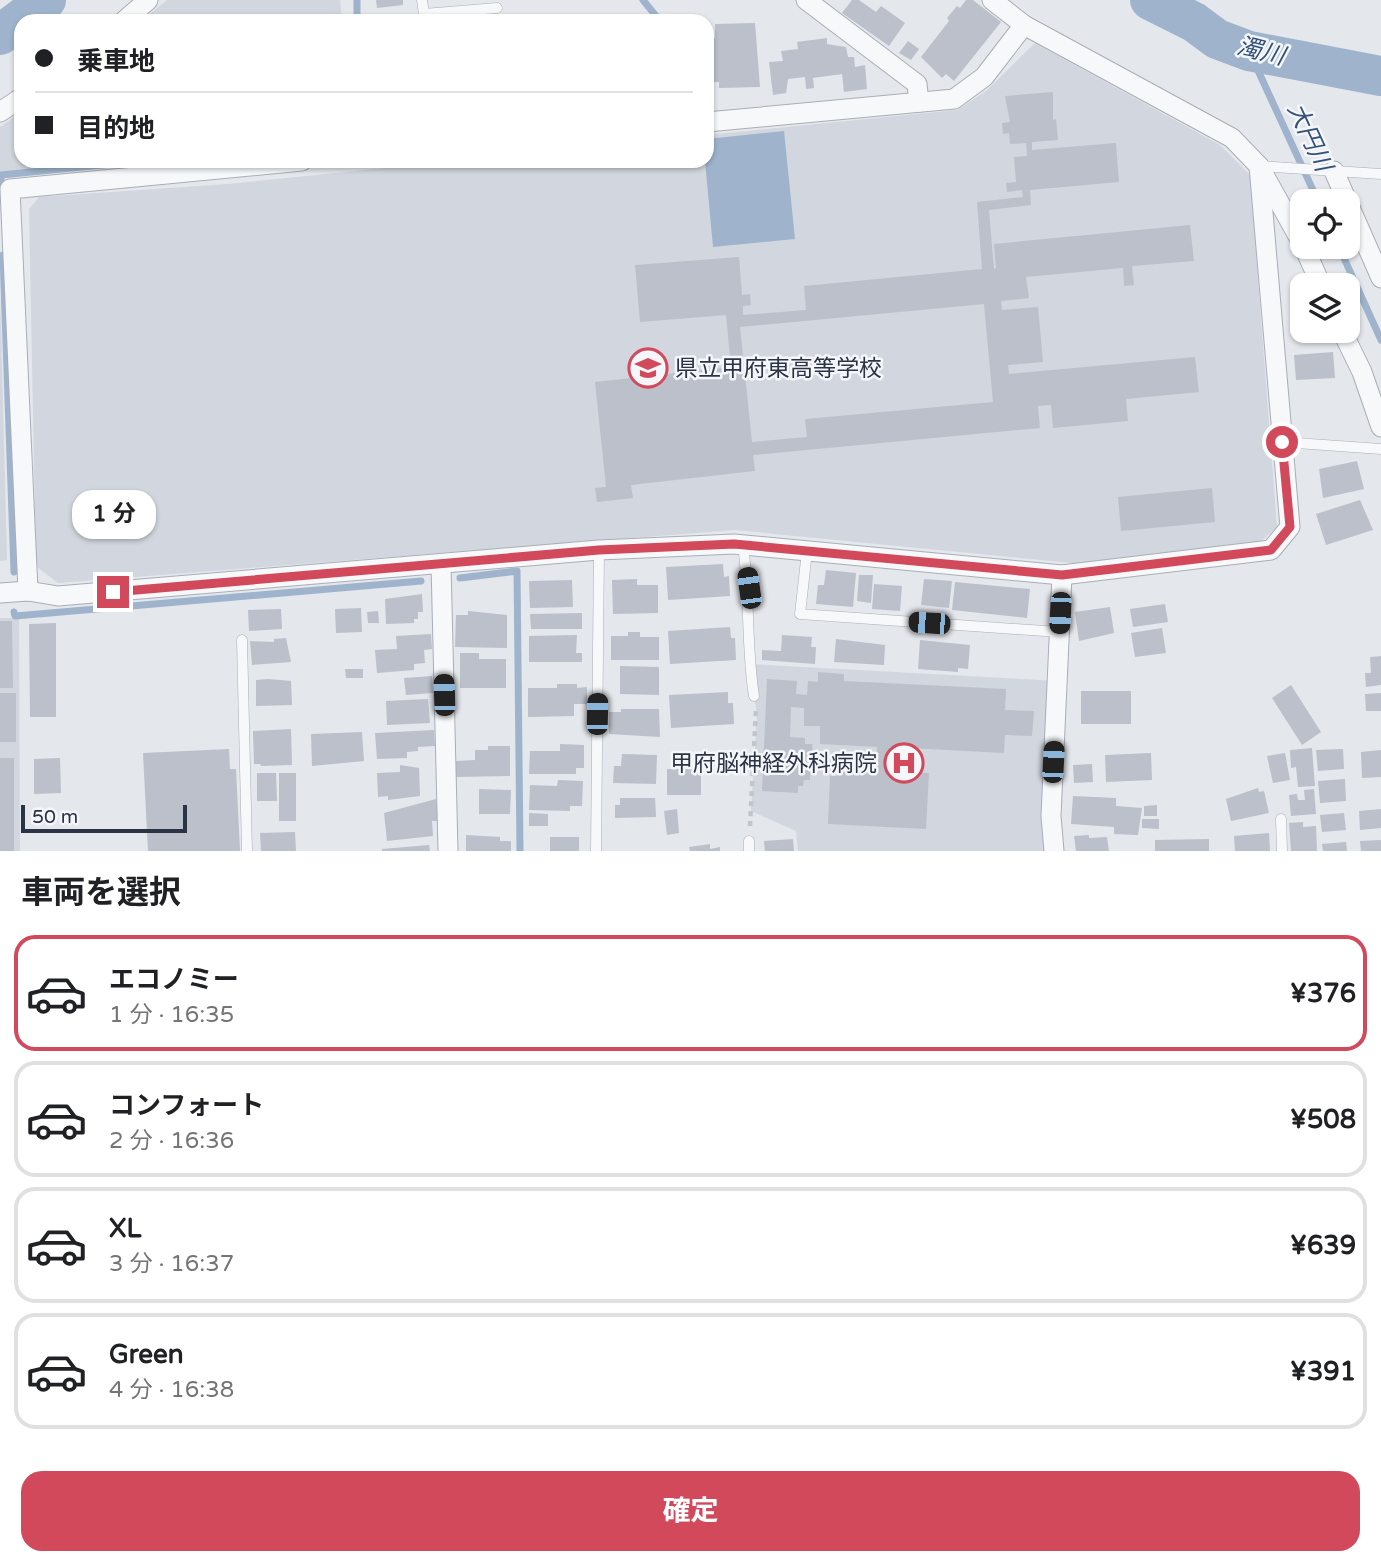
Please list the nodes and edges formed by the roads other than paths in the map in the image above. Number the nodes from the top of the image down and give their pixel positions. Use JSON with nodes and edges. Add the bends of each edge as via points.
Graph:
{"nodes":[{"id":1,"x":148,"y":0,"type":"edge"},
{"id":2,"x":422,"y":0,"type":"edge"},
{"id":3,"x":806,"y":0,"type":"edge"},
{"id":4,"x":992,"y":0,"type":"edge"},
{"id":5,"x":497,"y":8,"type":"dead end"},
{"id":6,"x":132,"y":14,"type":"edge"},
{"id":7,"x":1024,"y":25,"type":"junction"},
{"id":8,"x":919,"y":102,"type":"junction"},
{"id":9,"x":714,"y":121,"type":"edge"},
{"id":10,"x":1259,"y":166,"type":"junction"},
{"id":11,"x":229,"y":168,"type":"edge"},
{"id":12,"x":1327,"y":170,"type":"junction"},
{"id":13,"x":1381,"y":174,"type":"edge"},
{"id":14,"x":1339,"y":189,"type":"edge"},
{"id":15,"x":1290,"y":222,"type":"edge"},
{"id":16,"x":1360,"y":231,"type":"edge"},
{"id":17,"x":1381,"y":278,"type":"edge"},
{"id":18,"x":1348,"y":343,"type":"edge"},
{"id":19,"x":1381,"y":427,"type":"edge"},
{"id":20,"x":1282,"y":442,"type":"junction"},
{"id":21,"x":1381,"y":449,"type":"edge"},
{"id":22,"x":743,"y":545,"type":"junction"},
{"id":23,"x":599,"y":550,"type":"junction"},
{"id":24,"x":807,"y":551,"type":"junction"},
{"id":25,"x":441,"y":564,"type":"junction"},
{"id":26,"x":1062,"y":575,"type":"junction"},
{"id":27,"x":28,"y":592,"type":"junction"},
{"id":28,"x":0,"y":593,"type":"edge"},
{"id":29,"x":1059,"y":632,"type":"junction"},
{"id":30,"x":242,"y":640,"type":"dead end"},
{"id":31,"x":754,"y":696,"type":"road end"},
{"id":32,"x":1281,"y":819,"type":"dead end"},
{"id":33,"x":247,"y":851,"type":"edge"},
{"id":34,"x":448,"y":851,"type":"edge"},
{"id":35,"x":596,"y":851,"type":"edge"},
{"id":36,"x":1054,"y":851,"type":"edge"},
{"id":37,"x":1282,"y":851,"type":"edge"}],
"edges":[{"from":1,"to":6,"type":"street"},
{"from":2,"to":5,"type":"lane","via":[[424,14]]},
{"from":3,"to":8,"type":"street","via":[[917,83]]},
{"from":4,"to":7,"type":"street"},
{"from":7,"to":8,"type":"street","via":[[984,77],[954,99]]},
{"from":7,"to":10,"type":"street","via":[[1232,138]]},
{"from":8,"to":9,"type":"street"},
{"from":10,"to":12,"type":"lane"},
{"from":10,"to":15,"type":"street"},
{"from":10,"to":20,"type":"street"},
{"from":11,"to":27,"type":"street","via":[[10,189]]},
{"from":12,"to":13,"type":"lane"},
{"from":12,"to":14,"type":"street"},
{"from":16,"to":17,"type":"street"},
{"from":18,"to":19,"type":"street"},
{"from":20,"to":21,"type":"lane"},
{"from":20,"to":26,"type":"street","via":[[1290,527],[1271,550]]},
{"from":22,"to":23,"type":"street"},
{"from":22,"to":24,"type":"street"},
{"from":22,"to":31,"type":"lane"},
{"from":23,"to":25,"type":"street"},
{"from":23,"to":35,"type":"lane"},
{"from":24,"to":26,"type":"street"},
{"from":24,"to":29,"type":"lane","via":[[800,614]]},
{"from":25,"to":27,"type":"street","via":[[58,596]]},
{"from":25,"to":34,"type":"street"},
{"from":26,"to":29,"type":"street"},
{"from":27,"to":28,"type":"street"},
{"from":29,"to":36,"type":"street","via":[[1051,816]]},
{"from":30,"to":33,"type":"lane"},
{"from":32,"to":37,"type":"lane"}]}
